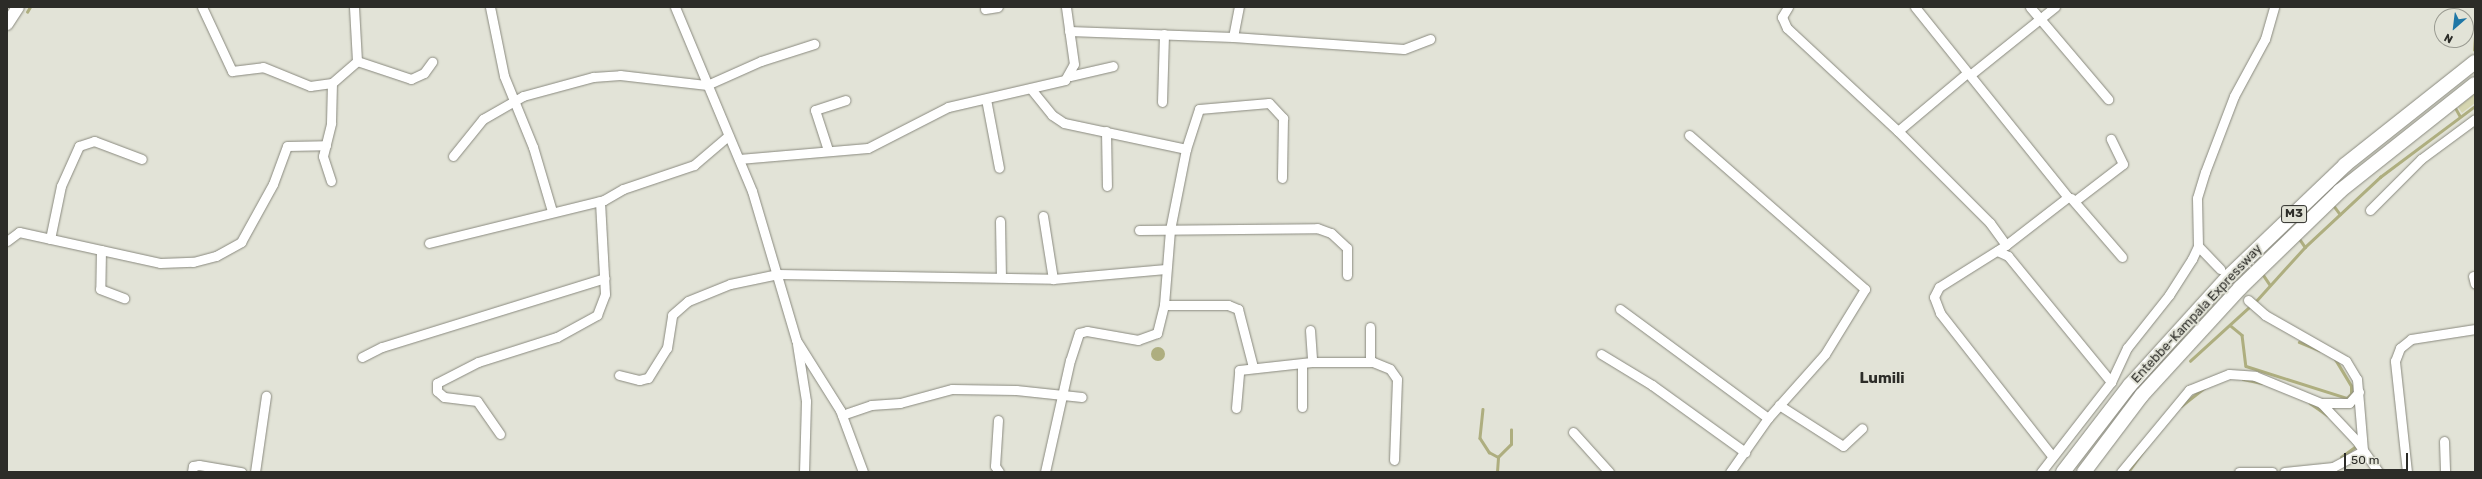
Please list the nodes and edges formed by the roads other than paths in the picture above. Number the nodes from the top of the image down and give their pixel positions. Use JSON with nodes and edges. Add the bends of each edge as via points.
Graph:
{"nodes":[{"id":1,"x":18,"y":7,"type":"edge"},
{"id":2,"x":202,"y":7,"type":"edge"},
{"id":3,"x":354,"y":7,"type":"edge"},
{"id":4,"x":490,"y":7,"type":"edge"},
{"id":5,"x":675,"y":7,"type":"edge"},
{"id":6,"x":998,"y":7,"type":"edge"},
{"id":7,"x":1066,"y":7,"type":"edge"},
{"id":8,"x":1239,"y":7,"type":"edge"},
{"id":9,"x":1788,"y":7,"type":"edge"},
{"id":10,"x":1915,"y":7,"type":"edge"},
{"id":11,"x":2030,"y":7,"type":"edge"},
{"id":12,"x":2055,"y":7,"type":"edge"},
{"id":13,"x":2274,"y":7,"type":"edge"},
{"id":14,"x":985,"y":9,"type":"dead end"},
{"id":15,"x":2040,"y":20,"type":"junction"},
{"id":16,"x":7,"y":24,"type":"edge"},
{"id":17,"x":1069,"y":31,"type":"junction"},
{"id":18,"x":1164,"y":34,"type":"junction"},
{"id":19,"x":1233,"y":37,"type":"junction"},
{"id":20,"x":1430,"y":39,"type":"dead end"},
{"id":21,"x":814,"y":44,"type":"dead end"},
{"id":22,"x":357,"y":61,"type":"junction"},
{"id":23,"x":432,"y":62,"type":"dead end"},
{"id":24,"x":2475,"y":62,"type":"edge"},
{"id":25,"x":1114,"y":66,"type":"dead end"},
{"id":26,"x":1968,"y":74,"type":"junction"},
{"id":27,"x":1070,"y":76,"type":"junction"},
{"id":28,"x":332,"y":83,"type":"junction"},
{"id":29,"x":2475,"y":84,"type":"edge"},
{"id":30,"x":707,"y":85,"type":"junction"},
{"id":31,"x":1031,"y":89,"type":"junction"},
{"id":32,"x":514,"y":99,"type":"junction"},
{"id":33,"x":986,"y":99,"type":"junction"},
{"id":34,"x":2108,"y":99,"type":"dead end"},
{"id":35,"x":845,"y":100,"type":"dead end"},
{"id":36,"x":1162,"y":102,"type":"dead end"},
{"id":37,"x":2475,"y":119,"type":"edge"},
{"id":38,"x":1106,"y":131,"type":"junction"},
{"id":39,"x":1898,"y":131,"type":"junction"},
{"id":40,"x":1689,"y":135,"type":"dead end"},
{"id":41,"x":728,"y":136,"type":"junction"},
{"id":42,"x":2111,"y":139,"type":"dead end"},
{"id":43,"x":326,"y":145,"type":"junction"},
{"id":44,"x":1186,"y":149,"type":"junction"},
{"id":45,"x":828,"y":150,"type":"junction"},
{"id":46,"x":453,"y":156,"type":"dead end"},
{"id":47,"x":739,"y":159,"type":"junction"},
{"id":48,"x":142,"y":160,"type":"dead end"},
{"id":49,"x":999,"y":168,"type":"dead end"},
{"id":50,"x":1282,"y":178,"type":"dead end"},
{"id":51,"x":331,"y":180,"type":"dead end"},
{"id":52,"x":1107,"y":186,"type":"dead end"},
{"id":53,"x":2072,"y":198,"type":"junction"},
{"id":54,"x":600,"y":201,"type":"junction"},
{"id":55,"x":2370,"y":210,"type":"dead end"},
{"id":56,"x":552,"y":211,"type":"junction"},
{"id":57,"x":1043,"y":216,"type":"dead end"},
{"id":58,"x":1000,"y":221,"type":"dead end"},
{"id":59,"x":1139,"y":230,"type":"dead end"},
{"id":60,"x":1170,"y":230,"type":"junction"},
{"id":61,"x":50,"y":239,"type":"junction"},
{"id":62,"x":7,"y":241,"type":"edge"},
{"id":63,"x":429,"y":243,"type":"dead end"},
{"id":64,"x":2006,"y":245,"type":"junction"},
{"id":65,"x":2198,"y":246,"type":"junction"},
{"id":66,"x":100,"y":250,"type":"junction"},
{"id":67,"x":1997,"y":251,"type":"junction"},
{"id":68,"x":2122,"y":257,"type":"dead end"},
{"id":69,"x":2220,"y":269,"type":"dead end"},
{"id":70,"x":1166,"y":270,"type":"junction"},
{"id":71,"x":778,"y":274,"type":"junction"},
{"id":72,"x":1347,"y":275,"type":"dead end"},
{"id":73,"x":1001,"y":276,"type":"junction"},
{"id":74,"x":605,"y":278,"type":"junction"},
{"id":75,"x":1053,"y":279,"type":"junction"},
{"id":76,"x":124,"y":298,"type":"dead end"},
{"id":77,"x":2248,"y":300,"type":"dead end"},
{"id":78,"x":1164,"y":305,"type":"junction"},
{"id":79,"x":1620,"y":309,"type":"dead end"},
{"id":80,"x":1370,"y":327,"type":"dead end"},
{"id":81,"x":2475,"y":329,"type":"edge"},
{"id":82,"x":1310,"y":330,"type":"dead end"},
{"id":83,"x":796,"y":340,"type":"junction"},
{"id":84,"x":1601,"y":354,"type":"dead end"},
{"id":85,"x":362,"y":357,"type":"dead end"},
{"id":86,"x":1370,"y":361,"type":"junction"},
{"id":87,"x":1312,"y":362,"type":"junction"},
{"id":88,"x":1302,"y":364,"type":"junction"},
{"id":89,"x":1253,"y":367,"type":"junction"},
{"id":90,"x":619,"y":375,"type":"dead end"},
{"id":91,"x":2111,"y":382,"type":"junction"},
{"id":92,"x":2359,"y":392,"type":"junction"},
{"id":93,"x":266,"y":396,"type":"dead end"},
{"id":94,"x":1062,"y":396,"type":"junction"},
{"id":95,"x":1082,"y":397,"type":"dead end"},
{"id":96,"x":2321,"y":403,"type":"junction"},
{"id":97,"x":1779,"y":405,"type":"junction"},
{"id":98,"x":1302,"y":407,"type":"dead end"},
{"id":99,"x":1236,"y":408,"type":"dead end"},
{"id":100,"x":842,"y":415,"type":"junction"},
{"id":101,"x":1768,"y":418,"type":"junction"},
{"id":102,"x":998,"y":420,"type":"dead end"},
{"id":103,"x":1862,"y":428,"type":"dead end"},
{"id":104,"x":1573,"y":432,"type":"dead end"},
{"id":105,"x":500,"y":434,"type":"dead end"},
{"id":106,"x":2444,"y":441,"type":"dead end"},
{"id":107,"x":2363,"y":451,"type":"junction"},
{"id":108,"x":1745,"y":452,"type":"junction"},
{"id":109,"x":2052,"y":456,"type":"junction"},
{"id":110,"x":1394,"y":460,"type":"dead end"},
{"id":111,"x":192,"y":472,"type":"edge"},
{"id":112,"x":241,"y":472,"type":"edge"},
{"id":113,"x":255,"y":472,"type":"edge"},
{"id":114,"x":804,"y":472,"type":"edge"},
{"id":115,"x":863,"y":472,"type":"edge"},
{"id":116,"x":999,"y":472,"type":"edge"},
{"id":117,"x":1045,"y":472,"type":"edge"},
{"id":118,"x":1609,"y":472,"type":"edge"},
{"id":119,"x":1730,"y":472,"type":"edge"},
{"id":120,"x":2041,"y":472,"type":"edge"},
{"id":121,"x":2063,"y":472,"type":"edge"},
{"id":122,"x":2084,"y":472,"type":"edge"},
{"id":123,"x":2121,"y":472,"type":"edge"},
{"id":124,"x":2239,"y":472,"type":"edge"},
{"id":125,"x":2272,"y":472,"type":"edge"},
{"id":126,"x":2284,"y":472,"type":"edge"},
{"id":127,"x":2378,"y":472,"type":"edge"},
{"id":128,"x":2407,"y":472,"type":"edge"},
{"id":129,"x":2445,"y":472,"type":"edge"}],
"edges":[{"from":1,"to":16,"type":"main road"},
{"from":2,"to":28,"type":"street","via":[[232,71],[263,67],[310,86]]},
{"from":3,"to":22,"type":"street"},
{"from":4,"to":32,"type":"street","via":[[504,76]]},
{"from":5,"to":30,"type":"street"},
{"from":6,"to":14,"type":"street"},
{"from":7,"to":17,"type":"street"},
{"from":8,"to":19,"type":"street"},
{"from":9,"to":39,"type":"street","via":[[1782,17],[1787,28]]},
{"from":10,"to":26,"type":"street"},
{"from":11,"to":15,"type":"street"},
{"from":12,"to":15,"type":"street"},
{"from":13,"to":65,"type":"street","via":[[2265,39],[2234,96],[2205,172],[2197,198]]},
{"from":15,"to":26,"type":"street"},
{"from":15,"to":34,"type":"street"},
{"from":17,"to":18,"type":"street"},
{"from":17,"to":27,"type":"street","via":[[1074,64]]},
{"from":18,"to":19,"type":"street"},
{"from":18,"to":36,"type":"street"},
{"from":19,"to":20,"type":"street","via":[[1404,50]]},
{"from":21,"to":30,"type":"street","via":[[761,62]]},
{"from":22,"to":23,"type":"street","via":[[411,79],[424,73]]},
{"from":22,"to":28,"type":"street"},
{"from":24,"to":121,"type":"highway","name":"Entebbe-Kampala Expressway","number":"M3","via":[[2345,165],[2228,277],[2130,385]]},
{"from":25,"to":27,"type":"street"},
{"from":26,"to":39,"type":"street"},
{"from":26,"to":53,"type":"street"},
{"from":27,"to":31,"type":"street"},
{"from":28,"to":43,"type":"street","via":[[331,123]]},
{"from":29,"to":122,"type":"highway","name":"Entebbe-Kampala Expressway","number":"M3","via":[[2340,191],[2245,282],[2147,389]]},
{"from":30,"to":32,"type":"street","via":[[620,75],[593,77]]},
{"from":30,"to":41,"type":"street"},
{"from":31,"to":33,"type":"street"},
{"from":31,"to":38,"type":"street","via":[[1058,120]]},
{"from":32,"to":46,"type":"street","via":[[468,133]]},
{"from":32,"to":56,"type":"street"},
{"from":33,"to":45,"type":"street","via":[[927,115],[875,146]]},
{"from":33,"to":49,"type":"street"},
{"from":35,"to":45,"type":"street","via":[[815,110]]},
{"from":37,"to":55,"type":"street","via":[[2421,159]]},
{"from":38,"to":44,"type":"street"},
{"from":38,"to":52,"type":"street"},
{"from":39,"to":64,"type":"street","via":[[1990,223]]},
{"from":40,"to":97,"type":"street","via":[[1864,290],[1825,354]]},
{"from":41,"to":47,"type":"street"},
{"from":41,"to":54,"type":"street","via":[[694,165],[623,189]]},
{"from":42,"to":53,"type":"street","via":[[2123,164]]},
{"from":43,"to":51,"type":"street","via":[[324,164]]},
{"from":43,"to":66,"type":"street","via":[[287,146],[282,164],[249,230],[241,242],[224,253],[180,264]]},
{"from":44,"to":50,"type":"street","via":[[1199,109],[1269,103],[1283,118]]},
{"from":44,"to":60,"type":"street"},
{"from":45,"to":47,"type":"street"},
{"from":47,"to":71,"type":"street"},
{"from":48,"to":61,"type":"street","via":[[94,141],[79,146],[63,179]]},
{"from":53,"to":64,"type":"street"},
{"from":53,"to":68,"type":"street"},
{"from":54,"to":56,"type":"street"},
{"from":54,"to":74,"type":"street"},
{"from":56,"to":63,"type":"street"},
{"from":57,"to":75,"type":"street"},
{"from":58,"to":73,"type":"street"},
{"from":59,"to":60,"type":"street"},
{"from":60,"to":70,"type":"street"},
{"from":60,"to":72,"type":"street","via":[[1317,228],[1331,233],[1347,248]]},
{"from":61,"to":62,"type":"street","via":[[18,232]]},
{"from":61,"to":66,"type":"street"},
{"from":64,"to":67,"type":"street"},
{"from":65,"to":69,"type":"street"},
{"from":65,"to":91,"type":"street","via":[[2169,295],[2127,348]]},
{"from":66,"to":76,"type":"street","via":[[100,289]]},
{"from":67,"to":91,"type":"street","via":[[2008,256]]},
{"from":67,"to":109,"type":"street","via":[[1939,287],[1934,303]]},
{"from":70,"to":75,"type":"street"},
{"from":70,"to":78,"type":"street"},
{"from":71,"to":73,"type":"street"},
{"from":71,"to":83,"type":"street"},
{"from":71,"to":90,"type":"street","via":[[730,284],[688,301],[672,315],[667,348],[648,378],[639,380]]},
{"from":73,"to":75,"type":"street"},
{"from":74,"to":85,"type":"street","via":[[382,347]]},
{"from":74,"to":105,"type":"street","via":[[602,303],[588,322],[557,337],[478,362],[437,383],[437,391],[444,397],[477,401]]},
{"from":77,"to":92,"type":"street","via":[[2265,315],[2346,361],[2357,379]]},
{"from":78,"to":89,"type":"street","via":[[1228,305],[1238,309],[1242,312]]},
{"from":78,"to":94,"type":"street","via":[[1157,333],[1146,339],[1124,340],[1088,331],[1079,333]]},
{"from":79,"to":101,"type":"street"},
{"from":80,"to":86,"type":"street"},
{"from":81,"to":128,"type":"street","via":[[2411,339],[2400,348],[2395,361]]},
{"from":82,"to":87,"type":"street"},
{"from":83,"to":100,"type":"street"},
{"from":83,"to":114,"type":"street","via":[[806,401]]},
{"from":84,"to":108,"type":"street","via":[[1652,385]]},
{"from":86,"to":87,"type":"street"},
{"from":86,"to":110,"type":"street","via":[[1390,369],[1398,379]]},
{"from":87,"to":88,"type":"street"},
{"from":88,"to":89,"type":"street"},
{"from":88,"to":98,"type":"street"},
{"from":89,"to":99,"type":"street","via":[[1237,373]]},
{"from":91,"to":109,"type":"street"},
{"from":92,"to":96,"type":"street","via":[[2349,404]]},
{"from":92,"to":107,"type":"street"},
{"from":93,"to":113,"type":"street"},
{"from":94,"to":95,"type":"street"},
{"from":94,"to":100,"type":"street","via":[[1016,390],[952,389],[900,403],[871,405]]},
{"from":94,"to":117,"type":"street"},
{"from":96,"to":107,"type":"street"},
{"from":96,"to":123,"type":"street","via":[[2255,376],[2216,378],[2189,390],[2178,400]]},
{"from":97,"to":101,"type":"street"},
{"from":97,"to":103,"type":"street","via":[[1838,444],[1846,445]]},
{"from":100,"to":115,"type":"street"},
{"from":101,"to":108,"type":"street"},
{"from":102,"to":116,"type":"street","via":[[995,466]]},
{"from":104,"to":118,"type":"street"},
{"from":106,"to":129,"type":"street"},
{"from":107,"to":126,"type":"street","via":[[2333,467]]},
{"from":107,"to":127,"type":"street"},
{"from":108,"to":119,"type":"street"},
{"from":109,"to":120,"type":"street"},
{"from":111,"to":112,"type":"street","via":[[193,466],[199,465]]},
{"from":124,"to":125,"type":"street"}]}
